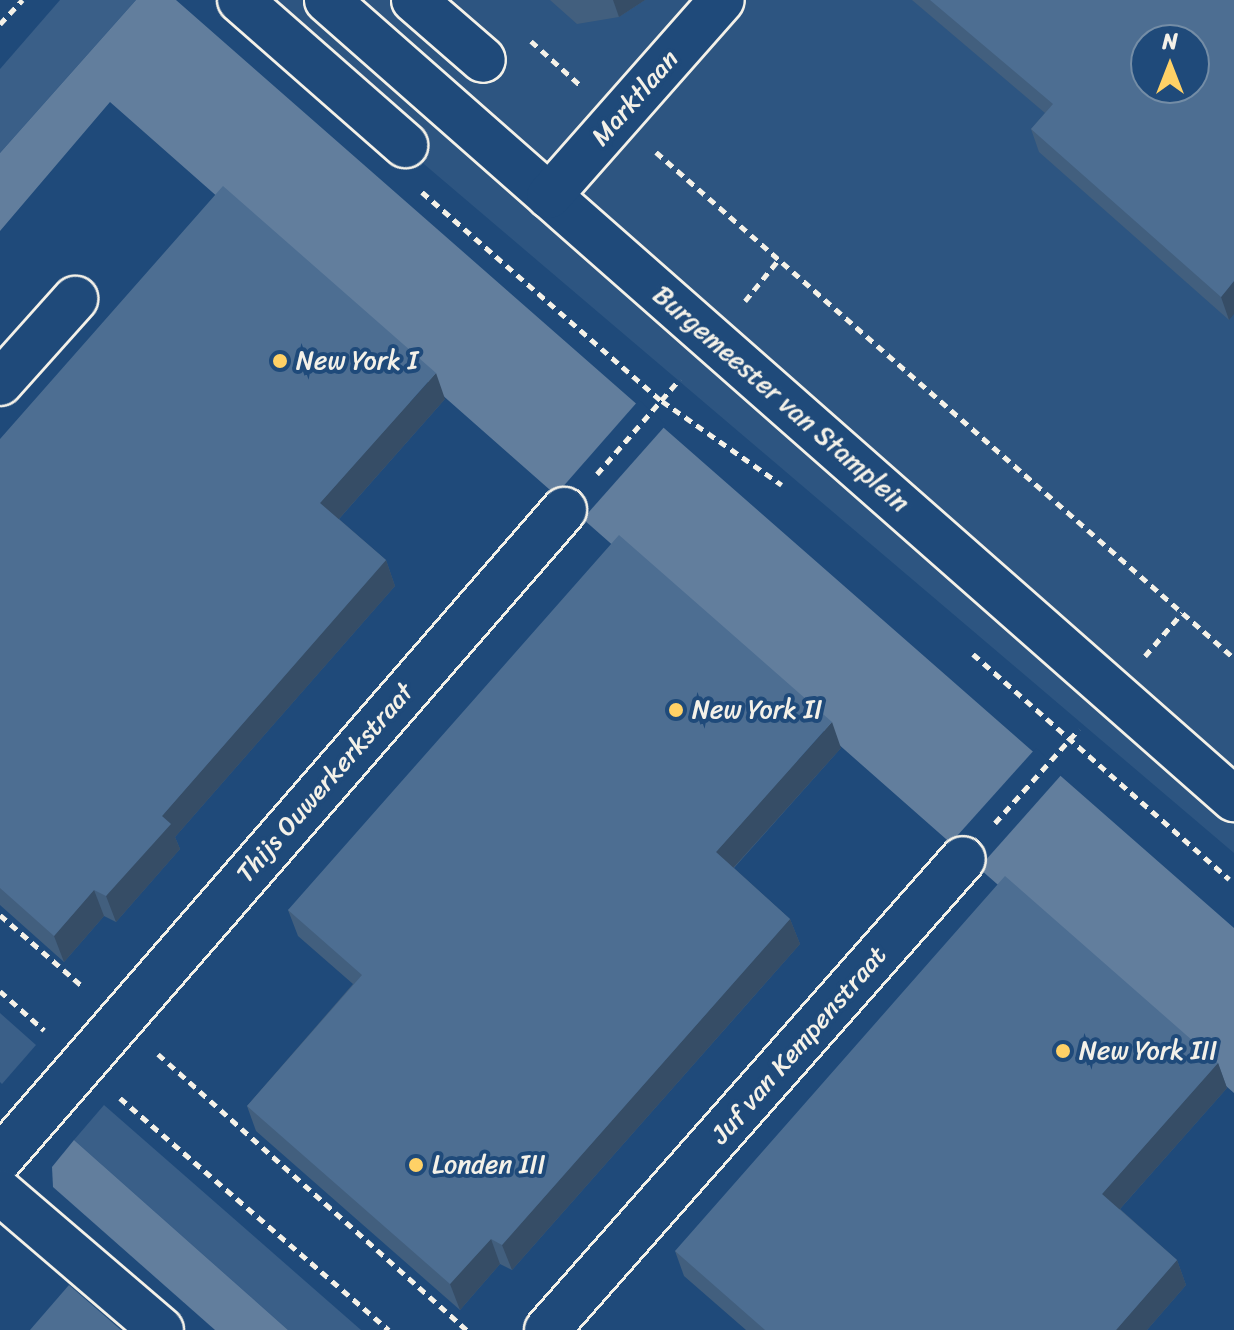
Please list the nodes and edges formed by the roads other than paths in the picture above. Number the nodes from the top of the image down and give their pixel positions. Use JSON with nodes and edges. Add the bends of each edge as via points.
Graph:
{"nodes":[{"id":1,"x":240,"y":0,"type":"edge"},
{"id":2,"x":327,"y":0,"type":"edge"},
{"id":3,"x":414,"y":0,"type":"edge"},
{"id":4,"x":722,"y":0,"type":"edge"},
{"id":5,"x":483,"y":60,"type":"dead end"},
{"id":6,"x":409,"y":165,"type":"road end"},
{"id":7,"x":549,"y":196,"type":"junction"},
{"id":8,"x":75,"y":299,"type":"dead end"},
{"id":9,"x":0,"y":383,"type":"edge"},
{"id":10,"x":564,"y":510,"type":"road end"},
{"id":11,"x":1234,"y":799,"type":"edge"},
{"id":12,"x":963,"y":859,"type":"road end"},
{"id":13,"x":0,"y":1159,"type":"edge"},
{"id":14,"x":0,"y":1192,"type":"edge"},
{"id":15,"x":161,"y":1330,"type":"edge"},
{"id":16,"x":547,"y":1330,"type":"edge"}],
"edges":[{"from":1,"to":6,"type":"street"},
{"from":2,"to":7,"type":"street","name":"Burgemeester van Stamplein"},
{"from":3,"to":5,"type":"street"},
{"from":4,"to":7,"type":"street","name":"Marktlaan"},
{"from":7,"to":11,"type":"street","name":"Burgemeester van Stamplein"},
{"from":8,"to":9,"type":"street"},
{"from":10,"to":13,"type":"street","name":"Thijs Ouwerkerkstraat"},
{"from":12,"to":16,"type":"street","name":"Juf van Kempenstraat"},
{"from":14,"to":15,"type":"street"}]}
